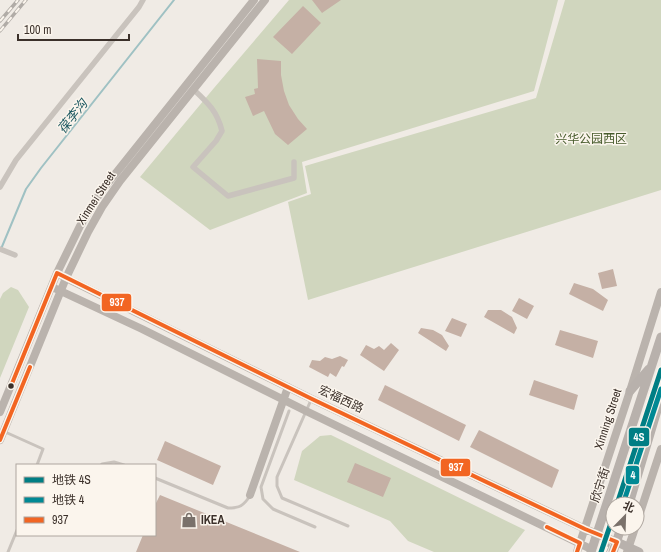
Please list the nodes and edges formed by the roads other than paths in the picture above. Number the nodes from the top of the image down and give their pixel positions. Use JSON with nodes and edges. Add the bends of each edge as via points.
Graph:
{"nodes":[{"id":1,"x":143,"y":0,"type":"edge"},
{"id":2,"x":254,"y":0,"type":"edge"},
{"id":3,"x":265,"y":0,"type":"edge"},
{"id":4,"x":193,"y":90,"type":"junction"},
{"id":5,"x":294,"y":162,"type":"dead end"},
{"id":6,"x":0,"y":187,"type":"edge"},
{"id":7,"x":0,"y":249,"type":"edge"},
{"id":8,"x":14,"y":255,"type":"dead end"},
{"id":9,"x":57,"y":273,"type":"junction"},
{"id":10,"x":66,"y":278,"type":"junction"},
{"id":11,"x":52,"y":287,"type":"junction"},
{"id":12,"x":60,"y":290,"type":"junction"},
{"id":13,"x":661,"y":292,"type":"edge"},
{"id":14,"x":661,"y":337,"type":"edge"},
{"id":15,"x":653,"y":364,"type":"junction"},
{"id":16,"x":288,"y":387,"type":"junction"},
{"id":17,"x":630,"y":391,"type":"junction"},
{"id":18,"x":661,"y":397,"type":"edge"},
{"id":19,"x":284,"y":399,"type":"junction"},
{"id":20,"x":312,"y":399,"type":"junction"},
{"id":21,"x":288,"y":411,"type":"dead end"},
{"id":22,"x":306,"y":411,"type":"junction"},
{"id":23,"x":0,"y":412,"type":"edge"},
{"id":24,"x":2,"y":431,"type":"edge"},
{"id":25,"x":0,"y":440,"type":"edge"},
{"id":26,"x":661,"y":449,"type":"edge"},
{"id":27,"x":37,"y":464,"type":"edge"},
{"id":28,"x":102,"y":464,"type":"edge"},
{"id":29,"x":121,"y":464,"type":"edge"},
{"id":30,"x":156,"y":478,"type":"edge"},
{"id":31,"x":250,"y":495,"type":"joint"},
{"id":32,"x":613,"y":496,"type":"edge"},
{"id":33,"x":631,"y":496,"type":"edge"},
{"id":34,"x":645,"y":498,"type":"edge"},
{"id":35,"x":605,"y":516,"type":"edge"},
{"id":36,"x":348,"y":526,"type":"dead end"},
{"id":37,"x":315,"y":527,"type":"dead end"},
{"id":38,"x":585,"y":529,"type":"junction"},
{"id":39,"x":16,"y":532,"type":"edge"},
{"id":40,"x":597,"y":534,"type":"junction"},
{"id":41,"x":619,"y":536,"type":"edge"},
{"id":42,"x":632,"y":536,"type":"edge"},
{"id":43,"x":617,"y":542,"type":"junction"},
{"id":44,"x":580,"y":543,"type":"junction"},
{"id":45,"x":628,"y":549,"type":"edge"},
{"id":46,"x":593,"y":551,"type":"edge"},
{"id":47,"x":8,"y":552,"type":"edge"},
{"id":48,"x":577,"y":552,"type":"edge"},
{"id":49,"x":614,"y":552,"type":"edge"},
{"id":50,"x":639,"y":552,"type":"edge"}],
"edges":[{"from":1,"to":6,"type":"street","via":[[16,160]]},
{"from":2,"to":9,"type":"street","name":"Xinmei Street","via":[[100,193]]},
{"from":3,"to":4,"type":"street","name":"Xinmei Street"},
{"from":4,"to":5,"type":"street","via":[[207,101],[219,120],[222,131],[193,167],[228,196],[294,178]]},
{"from":4,"to":10,"type":"street","name":"Xinmei Street","via":[[102,206]]},
{"from":7,"to":8,"type":"street"},
{"from":9,"to":10,"type":"street","name":"宏福西路"},
{"from":9,"to":11,"type":"street","name":"Xinmei Street"},
{"from":10,"to":12,"type":"street","name":"Xinmei Street"},
{"from":10,"to":16,"type":"street","name":"宏福西路"},
{"from":11,"to":12,"type":"street"},
{"from":11,"to":23,"type":"street","name":"Xinmei Street"},
{"from":12,"to":19,"type":"street"},
{"from":12,"to":24,"type":"street","name":"Xinmei Street"},
{"from":13,"to":17,"type":"street","name":"Xinning Street"},
{"from":14,"to":15,"type":"main road","name":"欣宁街"},
{"from":15,"to":17,"type":"main road"},
{"from":15,"to":32,"type":"main road","name":"欣宁街"},
{"from":16,"to":19,"type":"street"},
{"from":16,"to":20,"type":"street","name":"宏福西路"},
{"from":17,"to":38,"type":"street","name":"Xinning Street"},
{"from":18,"to":33,"type":"main road"},
{"from":19,"to":22,"type":"street"},
{"from":19,"to":31,"type":"street"},
{"from":20,"to":22,"type":"lane"},
{"from":20,"to":38,"type":"street","name":"宏福西路"},
{"from":21,"to":37,"type":"lane","via":[[261,487],[263,499],[273,509]]},
{"from":22,"to":36,"type":"lane","via":[[277,477],[277,486],[282,498]]},
{"from":22,"to":44,"type":"street"},
{"from":24,"to":25,"type":"street","name":"Xinmei Street"},
{"from":24,"to":27,"type":"lane","via":[[43,449]]},
{"from":26,"to":34,"type":"street"},
{"from":28,"to":29,"type":"lane"},
{"from":30,"to":31,"type":"lane","via":[[228,508],[237,508],[245,503]]},
{"from":35,"to":40,"type":"main road","name":"欣宁街"},
{"from":38,"to":40,"type":"street","name":"宏福西路"},
{"from":38,"to":44,"type":"street","name":"Xinning Street"},
{"from":39,"to":47,"type":"lane"},
{"from":40,"to":43,"type":"street","name":"宏福西路"},
{"from":40,"to":46,"type":"main road","name":"欣宁街"},
{"from":41,"to":43,"type":"main road"},
{"from":42,"to":45,"type":"street"},
{"from":43,"to":45,"type":"main road"},
{"from":43,"to":49,"type":"main road"},
{"from":44,"to":46,"type":"street"},
{"from":44,"to":48,"type":"street","name":"Xinning Street"},
{"from":45,"to":50,"type":"main road"}]}
